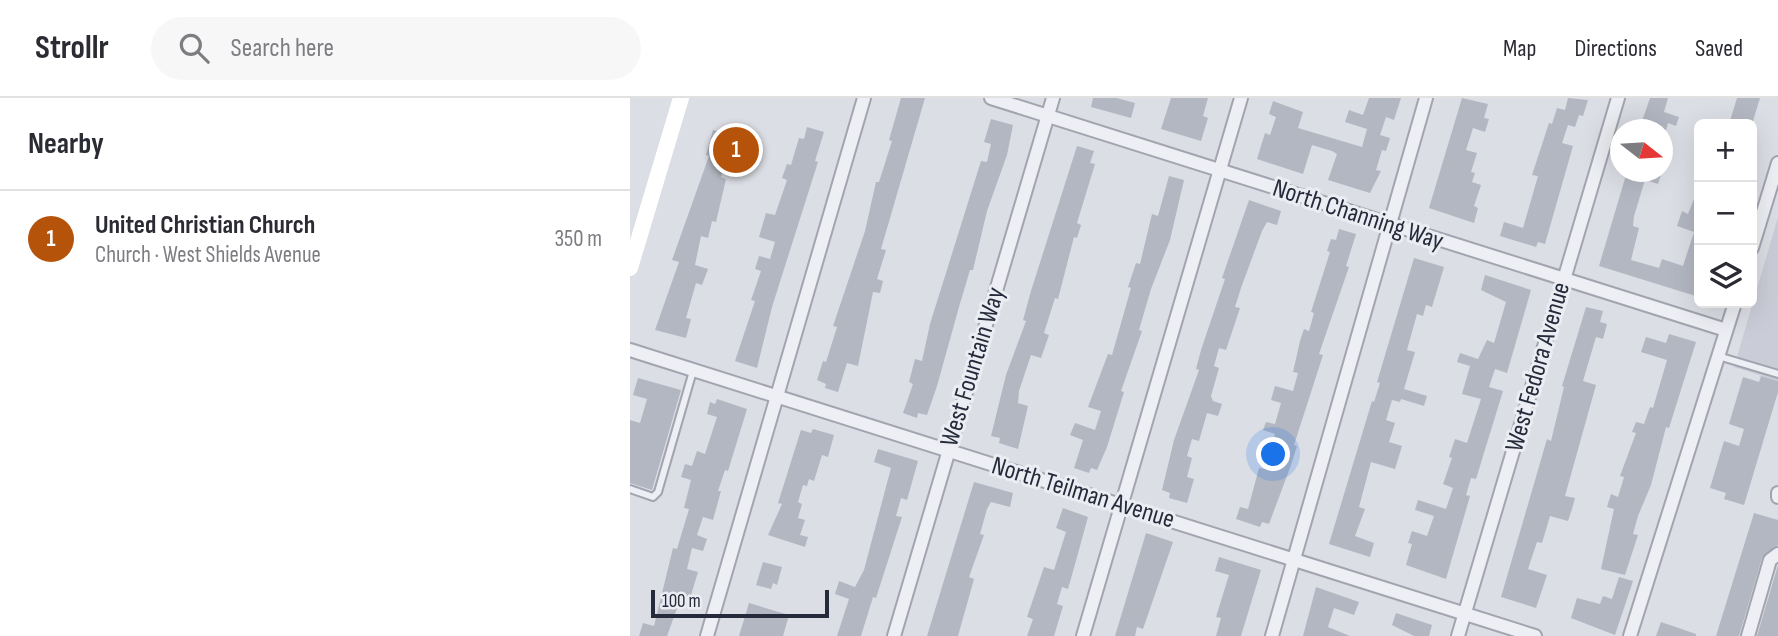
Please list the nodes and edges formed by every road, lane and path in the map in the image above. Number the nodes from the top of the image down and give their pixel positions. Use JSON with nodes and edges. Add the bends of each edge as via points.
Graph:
{"nodes":[{"id":1,"x":681,"y":98,"type":"edge"},
{"id":2,"x":864,"y":98,"type":"edge"},
{"id":3,"x":991,"y":98,"type":"edge"},
{"id":4,"x":1053,"y":98,"type":"edge"},
{"id":5,"x":1241,"y":98,"type":"edge"},
{"id":6,"x":1426,"y":98,"type":"edge"},
{"id":7,"x":1618,"y":98,"type":"edge"},
{"id":8,"x":1048,"y":116,"type":"junction"},
{"id":9,"x":1778,"y":163,"type":"edge"},
{"id":10,"x":1220,"y":169,"type":"junction"},
{"id":11,"x":1387,"y":225,"type":"junction"},
{"id":12,"x":1753,"y":245,"type":"edge"},
{"id":13,"x":630,"y":268,"type":"edge"},
{"id":14,"x":1564,"y":281,"type":"junction"},
{"id":15,"x":1733,"y":308,"type":"edge"},
{"id":16,"x":1726,"y":330,"type":"junction"},
{"id":17,"x":630,"y":350,"type":"edge"},
{"id":18,"x":1718,"y":356,"type":"junction"},
{"id":19,"x":694,"y":369,"type":"junction"},
{"id":20,"x":1778,"y":374,"type":"edge"},
{"id":21,"x":778,"y":394,"type":"junction"},
{"id":22,"x":948,"y":451,"type":"junction"},
{"id":23,"x":630,"y":489,"type":"edge"},
{"id":24,"x":1122,"y":505,"type":"junction"},
{"id":25,"x":1778,"y":554,"type":"edge"},
{"id":26,"x":1294,"y":560,"type":"junction"},
{"id":27,"x":1466,"y":613,"type":"junction"},
{"id":28,"x":707,"y":636,"type":"edge"},
{"id":29,"x":894,"y":636,"type":"edge"},
{"id":30,"x":1083,"y":636,"type":"edge"},
{"id":31,"x":1272,"y":636,"type":"edge"},
{"id":32,"x":1458,"y":636,"type":"edge"},
{"id":33,"x":1535,"y":636,"type":"edge"},
{"id":34,"x":1630,"y":636,"type":"edge"},
{"id":35,"x":1748,"y":636,"type":"edge"}],
"edges":[{"from":1,"to":13,"type":"main road"},
{"from":2,"to":21,"type":"street"},
{"from":3,"to":8,"type":"street","name":"North Channing Way"},
{"from":4,"to":8,"type":"street","name":"West Fountain Way"},
{"from":5,"to":10,"type":"street"},
{"from":6,"to":11,"type":"street"},
{"from":7,"to":14,"type":"street","name":"West Fedora Avenue"},
{"from":8,"to":10,"type":"street","name":"North Channing Way"},
{"from":8,"to":22,"type":"street","name":"West Fountain Way"},
{"from":9,"to":12,"type":"street"},
{"from":10,"to":11,"type":"street","name":"North Channing Way"},
{"from":10,"to":24,"type":"street"},
{"from":11,"to":14,"type":"street","name":"North Channing Way"},
{"from":11,"to":26,"type":"street"},
{"from":14,"to":16,"type":"street","name":"North Channing Way"},
{"from":14,"to":27,"type":"street","name":"West Fedora Avenue"},
{"from":15,"to":16,"type":"street"},
{"from":16,"to":18,"type":"street"},
{"from":17,"to":19,"type":"street","name":"North Teilman Avenue"},
{"from":18,"to":20,"type":"lane"},
{"from":18,"to":34,"type":"street"},
{"from":19,"to":21,"type":"street","name":"North Teilman Avenue"},
{"from":19,"to":23,"type":"lane","via":[[658,492],[653,497]]},
{"from":21,"to":22,"type":"street","name":"North Teilman Avenue"},
{"from":21,"to":28,"type":"street"},
{"from":22,"to":24,"type":"street","name":"North Teilman Avenue"},
{"from":22,"to":29,"type":"street","name":"West Fountain Way"},
{"from":24,"to":26,"type":"street","name":"North Teilman Avenue"},
{"from":24,"to":30,"type":"street"},
{"from":25,"to":35,"type":"street","via":[[1770,560]]},
{"from":26,"to":27,"type":"street","name":"North Teilman Avenue"},
{"from":26,"to":31,"type":"street"},
{"from":27,"to":32,"type":"street","name":"West Fedora Avenue"},
{"from":27,"to":33,"type":"street","name":"North Teilman Avenue"}]}
